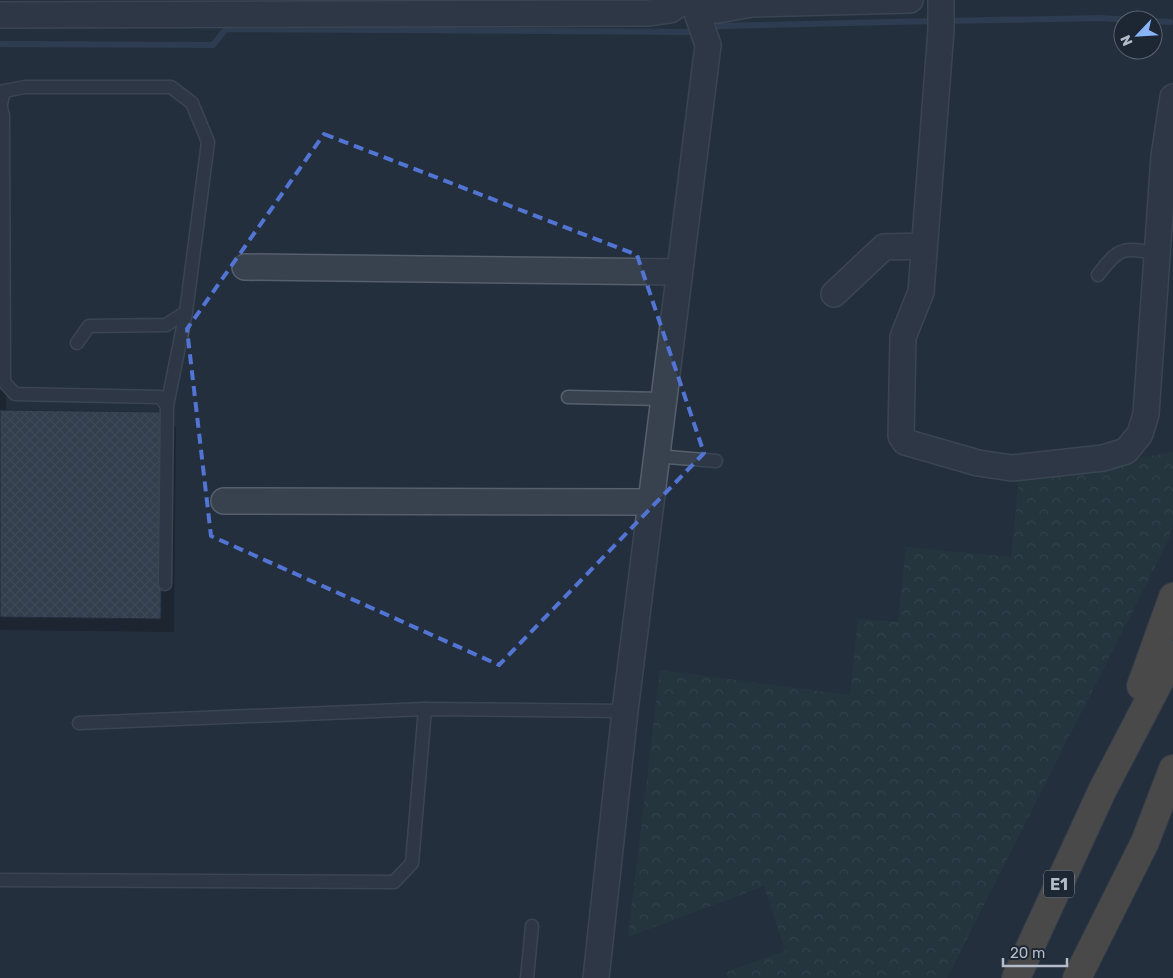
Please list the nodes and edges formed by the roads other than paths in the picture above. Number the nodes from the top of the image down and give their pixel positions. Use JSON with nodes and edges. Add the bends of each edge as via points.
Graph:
{"nodes":[{"id":1,"x":910,"y":0,"type":"edge"},
{"id":2,"x":941,"y":13,"type":"edge"},
{"id":3,"x":0,"y":15,"type":"edge"},
{"id":4,"x":695,"y":16,"type":"edge"},
{"id":5,"x":1173,"y":97,"type":"edge"},
{"id":6,"x":0,"y":104,"type":"edge"},
{"id":7,"x":924,"y":246,"type":"junction"},
{"id":8,"x":1157,"y":253,"type":"junction"},
{"id":9,"x":245,"y":267,"type":"dead end"},
{"id":10,"x":679,"y":272,"type":"junction"},
{"id":11,"x":1098,"y":276,"type":"dead end"},
{"id":12,"x":834,"y":294,"type":"dead end"},
{"id":13,"x":186,"y":312,"type":"junction"},
{"id":14,"x":77,"y":343,"type":"dead end"},
{"id":15,"x":568,"y":398,"type":"dead end"},
{"id":16,"x":663,"y":399,"type":"junction"},
{"id":17,"x":167,"y":406,"type":"junction"},
{"id":18,"x":656,"y":456,"type":"junction"},
{"id":19,"x":716,"y":461,"type":"dead end"},
{"id":20,"x":224,"y":501,"type":"dead end"},
{"id":21,"x":650,"y":502,"type":"junction"},
{"id":22,"x":165,"y":584,"type":"dead end"},
{"id":23,"x":1173,"y":597,"type":"edge"},
{"id":24,"x":1173,"y":655,"type":"edge"},
{"id":25,"x":425,"y":709,"type":"junction"},
{"id":26,"x":625,"y":711,"type":"junction"},
{"id":27,"x":79,"y":723,"type":"dead end"},
{"id":28,"x":1173,"y":769,"type":"edge"},
{"id":29,"x":1102,"y":791,"type":"junction"},
{"id":30,"x":1173,"y":810,"type":"edge"},
{"id":31,"x":1145,"y":842,"type":"junction"},
{"id":32,"x":0,"y":880,"type":"edge"},
{"id":33,"x":532,"y":926,"type":"dead end"},
{"id":34,"x":527,"y":978,"type":"edge"},
{"id":35,"x":596,"y":978,"type":"edge"},
{"id":36,"x":1016,"y":978,"type":"edge"},
{"id":37,"x":1077,"y":978,"type":"edge"}],
"edges":[{"from":1,"to":4,"type":"street","via":[[752,4]]},
{"from":2,"to":7,"type":"street"},
{"from":3,"to":4,"type":"street","via":[[649,13],[670,10]]},
{"from":4,"to":10,"type":"street"},
{"from":5,"to":8,"type":"street","via":[[1164,156]]},
{"from":6,"to":13,"type":"lane","via":[[4,91],[25,87],[171,86],[192,103],[208,142]]},
{"from":6,"to":17,"type":"lane","via":[[3,115],[4,382],[15,394],[160,397]]},
{"from":7,"to":8,"type":"street","via":[[920,292],[903,337],[900,436],[905,442],[978,463],[1012,468],[1102,458],[1126,451],[1140,434],[1146,414]]},
{"from":7,"to":12,"type":"street","via":[[884,247]]},
{"from":8,"to":11,"type":"lane","via":[[1128,249],[1112,257]]},
{"from":9,"to":10,"type":"street"},
{"from":10,"to":16,"type":"street"},
{"from":13,"to":14,"type":"lane","via":[[166,325],[89,326]]},
{"from":13,"to":17,"type":"lane"},
{"from":15,"to":16,"type":"lane"},
{"from":16,"to":18,"type":"street"},
{"from":17,"to":22,"type":"lane"},
{"from":18,"to":19,"type":"lane"},
{"from":18,"to":21,"type":"street"},
{"from":20,"to":21,"type":"street"},
{"from":21,"to":26,"type":"street"},
{"from":23,"to":29,"type":"highway"},
{"from":24,"to":29,"type":"highway","number":"E1"},
{"from":25,"to":26,"type":"lane"},
{"from":25,"to":27,"type":"lane"},
{"from":25,"to":32,"type":"lane","via":[[412,863],[394,882]]},
{"from":26,"to":35,"type":"street"},
{"from":28,"to":31,"type":"highway"},
{"from":29,"to":36,"type":"highway","number":"E1"},
{"from":30,"to":31,"type":"highway"},
{"from":31,"to":37,"type":"highway"},
{"from":33,"to":34,"type":"lane"}]}
